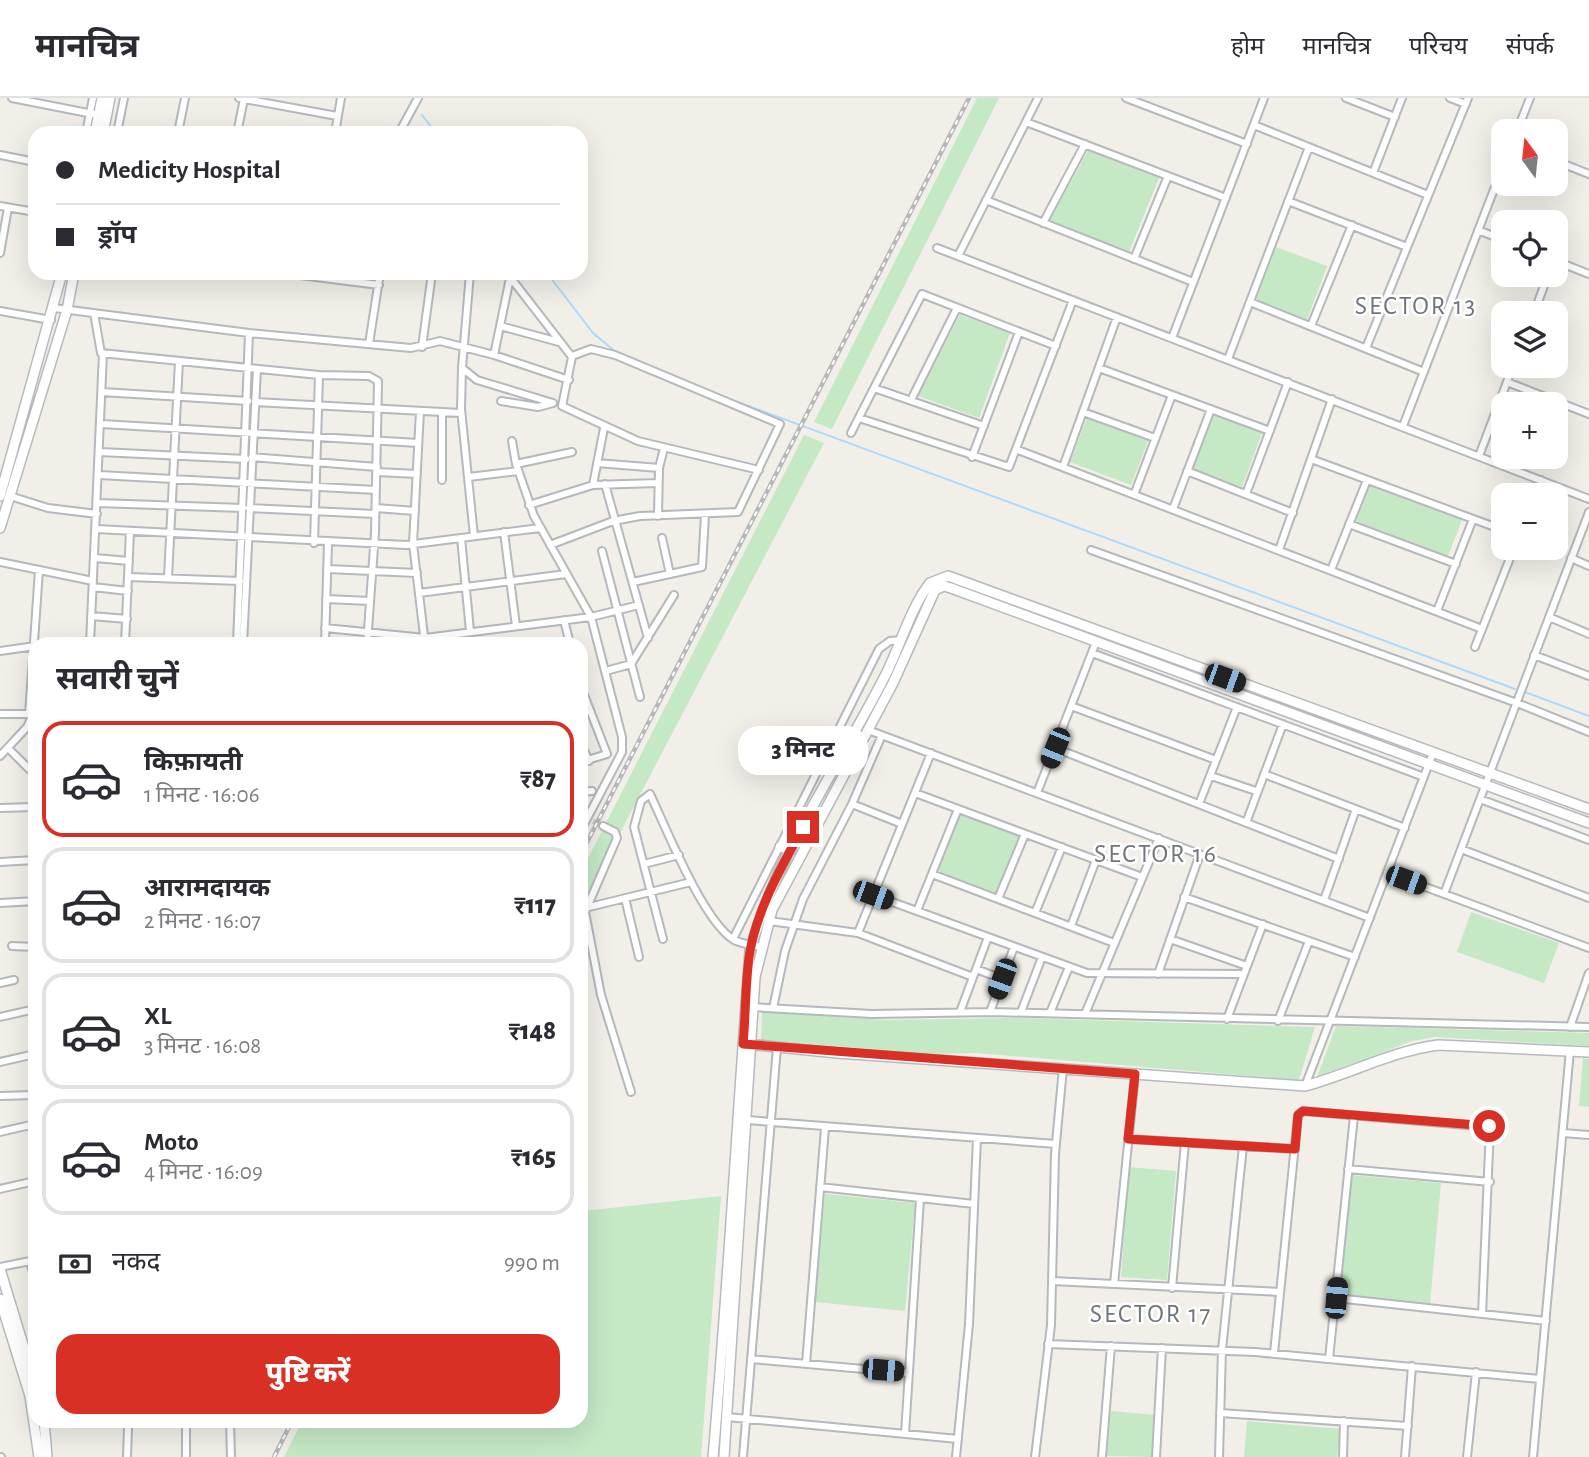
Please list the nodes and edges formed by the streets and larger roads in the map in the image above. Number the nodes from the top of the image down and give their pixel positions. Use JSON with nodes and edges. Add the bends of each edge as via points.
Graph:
{"nodes":[{"id":1,"x":12,"y":98,"type":"edge"},
{"id":2,"x":93,"y":98,"type":"edge"},
{"id":3,"x":102,"y":98,"type":"edge"},
{"id":4,"x":110,"y":98,"type":"edge"},
{"id":5,"x":124,"y":98,"type":"edge"},
{"id":6,"x":185,"y":98,"type":"edge"},
{"id":7,"x":242,"y":98,"type":"edge"},
{"id":8,"x":341,"y":98,"type":"edge"},
{"id":9,"x":418,"y":98,"type":"edge"},
{"id":10,"x":1038,"y":98,"type":"edge"},
{"id":11,"x":1126,"y":98,"type":"edge"},
{"id":12,"x":1264,"y":98,"type":"edge"},
{"id":13,"x":1346,"y":98,"type":"edge"},
{"id":14,"x":1402,"y":98,"type":"edge"},
{"id":15,"x":1450,"y":98,"type":"edge"},
{"id":16,"x":1530,"y":98,"type":"edge"},
{"id":17,"x":42,"y":101,"type":"edge"},
{"id":18,"x":1467,"y":101,"type":"edge"},
{"id":19,"x":94,"y":114,"type":"junction"},
{"id":20,"x":337,"y":116,"type":"junction"},
{"id":21,"x":1395,"y":117,"type":"junction"},
{"id":22,"x":1522,"y":119,"type":"edge"},
{"id":23,"x":1026,"y":122,"type":"junction"},
{"id":24,"x":1254,"y":125,"type":"junction"},
{"id":25,"x":89,"y":126,"type":"edge"},
{"id":26,"x":94,"y":126,"type":"edge"},
{"id":27,"x":104,"y":126,"type":"edge"},
{"id":28,"x":118,"y":126,"type":"edge"},
{"id":29,"x":179,"y":126,"type":"edge"},
{"id":30,"x":238,"y":126,"type":"edge"},
{"id":31,"x":336,"y":126,"type":"edge"},
{"id":32,"x":403,"y":126,"type":"edge"},
{"id":33,"x":1085,"y":144,"type":"junction"},
{"id":34,"x":1247,"y":144,"type":"junction"},
{"id":35,"x":1309,"y":147,"type":"junction"},
{"id":36,"x":0,"y":155,"type":"edge"},
{"id":37,"x":28,"y":161,"type":"edge"},
{"id":38,"x":1568,"y":166,"type":"edge"},
{"id":39,"x":1373,"y":173,"type":"junction"},
{"id":40,"x":1589,"y":174,"type":"edge"},
{"id":41,"x":1168,"y":176,"type":"junction"},
{"id":42,"x":1428,"y":195,"type":"junction"},
{"id":43,"x":1491,"y":196,"type":"edge"},
{"id":44,"x":1226,"y":198,"type":"junction"},
{"id":45,"x":986,"y":200,"type":"junction"},
{"id":46,"x":1288,"y":201,"type":"junction"},
{"id":47,"x":0,"y":205,"type":"edge"},
{"id":48,"x":8,"y":208,"type":"junction"},
{"id":49,"x":28,"y":211,"type":"edge"},
{"id":50,"x":1043,"y":223,"type":"junction"},
{"id":51,"x":1352,"y":226,"type":"junction"},
{"id":52,"x":1478,"y":230,"type":"junction"},
{"id":53,"x":1491,"y":235,"type":"edge"},
{"id":54,"x":1407,"y":247,"type":"junction"},
{"id":55,"x":937,"y":248,"type":"dead end"},
{"id":56,"x":0,"y":253,"type":"edge"},
{"id":57,"x":958,"y":256,"type":"junction"},
{"id":58,"x":1134,"y":259,"type":"junction"},
{"id":59,"x":1568,"y":266,"type":"edge"},
{"id":60,"x":1589,"y":274,"type":"edge"},
{"id":61,"x":60,"y":280,"type":"edge"},
{"id":62,"x":73,"y":280,"type":"edge"},
{"id":63,"x":339,"y":280,"type":"edge"},
{"id":64,"x":379,"y":280,"type":"edge"},
{"id":65,"x":431,"y":280,"type":"edge"},
{"id":66,"x":469,"y":280,"type":"edge"},
{"id":67,"x":507,"y":280,"type":"edge"},
{"id":68,"x":512,"y":280,"type":"edge"},
{"id":69,"x":1194,"y":282,"type":"junction"},
{"id":70,"x":379,"y":285,"type":"junction"},
{"id":71,"x":1073,"y":300,"type":"junction"},
{"id":72,"x":1250,"y":302,"type":"junction"},
{"id":73,"x":54,"y":308,"type":"junction"},
{"id":74,"x":957,"y":308,"type":"junction"},
{"id":75,"x":67,"y":310,"type":"junction"},
{"id":76,"x":0,"y":311,"type":"edge"},
{"id":77,"x":94,"y":313,"type":"junction"},
{"id":78,"x":1117,"y":317,"type":"junction"},
{"id":79,"x":51,"y":320,"type":"junction"},
{"id":80,"x":500,"y":326,"type":"junction"},
{"id":81,"x":1311,"y":327,"type":"junction"},
{"id":82,"x":1019,"y":332,"type":"junction"},
{"id":83,"x":249,"y":334,"type":"junction"},
{"id":84,"x":1172,"y":338,"type":"junction"},
{"id":85,"x":561,"y":342,"type":"junction"},
{"id":86,"x":369,"y":344,"type":"junction"},
{"id":87,"x":1056,"y":346,"type":"junction"},
{"id":88,"x":422,"y":347,"type":"junction"},
{"id":89,"x":461,"y":347,"type":"junction"},
{"id":90,"x":1366,"y":348,"type":"junction"},
{"id":91,"x":103,"y":353,"type":"junction"},
{"id":92,"x":494,"y":355,"type":"junction"},
{"id":93,"x":572,"y":356,"type":"junction"},
{"id":94,"x":1228,"y":359,"type":"junction"},
{"id":95,"x":179,"y":361,"type":"junction"},
{"id":96,"x":254,"y":368,"type":"junction"},
{"id":97,"x":462,"y":368,"type":"junction"},
{"id":98,"x":1099,"y":368,"type":"junction"},
{"id":99,"x":1424,"y":372,"type":"junction"},
{"id":100,"x":319,"y":375,"type":"junction"},
{"id":101,"x":1508,"y":378,"type":"edge"},
{"id":102,"x":569,"y":380,"type":"junction"},
{"id":103,"x":1288,"y":382,"type":"junction"},
{"id":104,"x":1507,"y":382,"type":"junction"},
{"id":105,"x":874,"y":388,"type":"junction"},
{"id":106,"x":102,"y":392,"type":"junction"},
{"id":107,"x":1172,"y":395,"type":"junction"},
{"id":108,"x":176,"y":398,"type":"junction"},
{"id":109,"x":1332,"y":398,"type":"junction"},
{"id":110,"x":911,"y":400,"type":"junction"},
{"id":111,"x":252,"y":401,"type":"junction"},
{"id":112,"x":501,"y":401,"type":"dead end"},
{"id":113,"x":318,"y":405,"type":"junction"},
{"id":114,"x":379,"y":408,"type":"junction"},
{"id":115,"x":1211,"y":409,"type":"junction"},
{"id":116,"x":420,"y":411,"type":"junction"},
{"id":117,"x":442,"y":412,"type":"junction"},
{"id":118,"x":1083,"y":412,"type":"junction"},
{"id":119,"x":461,"y":413,"type":"junction"},
{"id":120,"x":1589,"y":414,"type":"edge"},
{"id":121,"x":859,"y":418,"type":"junction"},
{"id":122,"x":102,"y":424,"type":"junction"},
{"id":123,"x":984,"y":426,"type":"junction"},
{"id":124,"x":1403,"y":426,"type":"junction"},
{"id":125,"x":173,"y":428,"type":"junction"},
{"id":126,"x":604,"y":428,"type":"junction"},
{"id":127,"x":250,"y":431,"type":"junction"},
{"id":128,"x":1270,"y":431,"type":"junction"},
{"id":129,"x":851,"y":433,"type":"dead end"},
{"id":130,"x":317,"y":437,"type":"junction"},
{"id":131,"x":1155,"y":438,"type":"junction"},
{"id":132,"x":378,"y":441,"type":"junction"},
{"id":133,"x":512,"y":441,"type":"dead end"},
{"id":134,"x":418,"y":443,"type":"junction"},
{"id":135,"x":664,"y":448,"type":"junction"},
{"id":136,"x":1018,"y":450,"type":"junction"},
{"id":137,"x":100,"y":452,"type":"junction"},
{"id":138,"x":572,"y":452,"type":"dead end"},
{"id":139,"x":172,"y":456,"type":"junction"},
{"id":140,"x":1479,"y":456,"type":"junction"},
{"id":141,"x":972,"y":457,"type":"junction"},
{"id":142,"x":249,"y":458,"type":"junction"},
{"id":143,"x":1311,"y":459,"type":"junction"},
{"id":144,"x":316,"y":463,"type":"junction"},
{"id":145,"x":597,"y":463,"type":"junction"},
{"id":146,"x":1063,"y":467,"type":"junction"},
{"id":147,"x":517,"y":468,"type":"junction"},
{"id":148,"x":659,"y":468,"type":"junction"},
{"id":149,"x":377,"y":469,"type":"junction"},
{"id":150,"x":759,"y":470,"type":"junction"},
{"id":151,"x":1187,"y":471,"type":"junction"},
{"id":152,"x":417,"y":474,"type":"junction"},
{"id":153,"x":99,"y":475,"type":"junction"},
{"id":154,"x":469,"y":477,"type":"junction"},
{"id":155,"x":171,"y":479,"type":"junction"},
{"id":156,"x":442,"y":480,"type":"dead end"},
{"id":157,"x":1367,"y":480,"type":"junction"},
{"id":158,"x":1541,"y":480,"type":"junction"},
{"id":159,"x":248,"y":482,"type":"junction"},
{"id":160,"x":658,"y":483,"type":"junction"},
{"id":161,"x":1540,"y":483,"type":"edge"},
{"id":162,"x":605,"y":484,"type":"junction"},
{"id":163,"x":593,"y":485,"type":"junction"},
{"id":164,"x":316,"y":487,"type":"junction"},
{"id":165,"x":376,"y":490,"type":"junction"},
{"id":166,"x":1134,"y":495,"type":"junction"},
{"id":167,"x":1246,"y":495,"type":"junction"},
{"id":168,"x":5,"y":496,"type":"edge"},
{"id":169,"x":1589,"y":499,"type":"edge"},
{"id":170,"x":98,"y":503,"type":"junction"},
{"id":171,"x":529,"y":505,"type":"junction"},
{"id":172,"x":170,"y":506,"type":"junction"},
{"id":173,"x":246,"y":508,"type":"junction"},
{"id":174,"x":1173,"y":509,"type":"junction"},
{"id":175,"x":375,"y":511,"type":"junction"},
{"id":176,"x":415,"y":511,"type":"junction"},
{"id":177,"x":315,"y":512,"type":"junction"},
{"id":178,"x":1589,"y":512,"type":"edge"},
{"id":179,"x":1293,"y":513,"type":"junction"},
{"id":180,"x":97,"y":514,"type":"junction"},
{"id":181,"x":705,"y":515,"type":"junction"},
{"id":182,"x":658,"y":516,"type":"junction"},
{"id":183,"x":1473,"y":519,"type":"junction"},
{"id":184,"x":613,"y":520,"type":"junction"},
{"id":185,"x":1349,"y":524,"type":"junction"},
{"id":186,"x":1491,"y":526,"type":"edge"},
{"id":187,"x":0,"y":528,"type":"edge"},
{"id":188,"x":540,"y":528,"type":"junction"},
{"id":189,"x":96,"y":529,"type":"junction"},
{"id":190,"x":130,"y":531,"type":"junction"},
{"id":191,"x":504,"y":532,"type":"junction"},
{"id":192,"x":169,"y":534,"type":"junction"},
{"id":193,"x":474,"y":536,"type":"junction"},
{"id":194,"x":245,"y":537,"type":"junction"},
{"id":195,"x":461,"y":538,"type":"junction"},
{"id":196,"x":662,"y":538,"type":"dead end"},
{"id":197,"x":314,"y":543,"type":"junction"},
{"id":198,"x":327,"y":543,"type":"junction"},
{"id":199,"x":374,"y":544,"type":"junction"},
{"id":200,"x":413,"y":544,"type":"junction"},
{"id":201,"x":550,"y":545,"type":"junction"},
{"id":202,"x":1091,"y":550,"type":"dead end"},
{"id":203,"x":1279,"y":550,"type":"junction"},
{"id":204,"x":602,"y":551,"type":"dead end"},
{"id":205,"x":95,"y":558,"type":"junction"},
{"id":206,"x":1571,"y":558,"type":"junction"},
{"id":207,"x":1509,"y":560,"type":"edge"},
{"id":208,"x":129,"y":561,"type":"junction"},
{"id":209,"x":0,"y":562,"type":"edge"},
{"id":210,"x":1456,"y":564,"type":"junction"},
{"id":211,"x":1589,"y":566,"type":"edge"},
{"id":212,"x":327,"y":569,"type":"junction"},
{"id":213,"x":39,"y":570,"type":"junction"},
{"id":214,"x":1331,"y":570,"type":"junction"},
{"id":215,"x":372,"y":572,"type":"junction"},
{"id":216,"x":417,"y":573,"type":"junction"},
{"id":217,"x":566,"y":574,"type":"junction"},
{"id":218,"x":670,"y":574,"type":"junction"},
{"id":219,"x":128,"y":577,"type":"junction"},
{"id":220,"x":167,"y":578,"type":"junction"},
{"id":221,"x":240,"y":581,"type":"junction"},
{"id":222,"x":511,"y":581,"type":"junction"},
{"id":223,"x":633,"y":582,"type":"junction"},
{"id":224,"x":936,"y":583,"type":"junction"},
{"id":225,"x":93,"y":584,"type":"junction"},
{"id":226,"x":466,"y":587,"type":"junction"},
{"id":227,"x":128,"y":590,"type":"junction"},
{"id":228,"x":419,"y":593,"type":"junction"},
{"id":229,"x":674,"y":595,"type":"dead end"},
{"id":230,"x":242,"y":598,"type":"junction"},
{"id":231,"x":326,"y":599,"type":"junction"},
{"id":232,"x":370,"y":601,"type":"junction"},
{"id":233,"x":639,"y":606,"type":"junction"},
{"id":234,"x":617,"y":611,"type":"junction"},
{"id":235,"x":1437,"y":611,"type":"junction"},
{"id":236,"x":91,"y":616,"type":"junction"},
{"id":237,"x":591,"y":617,"type":"junction"},
{"id":238,"x":1549,"y":617,"type":"junction"},
{"id":239,"x":127,"y":619,"type":"junction"},
{"id":240,"x":564,"y":620,"type":"junction"},
{"id":241,"x":516,"y":626,"type":"junction"},
{"id":242,"x":325,"y":628,"type":"junction"},
{"id":243,"x":1482,"y":628,"type":"junction"},
{"id":244,"x":470,"y":631,"type":"junction"},
{"id":245,"x":368,"y":633,"type":"junction"},
{"id":246,"x":1589,"y":634,"type":"edge"},
{"id":247,"x":35,"y":637,"type":"edge"},
{"id":248,"x":90,"y":637,"type":"edge"},
{"id":249,"x":126,"y":637,"type":"edge"},
{"id":250,"x":238,"y":637,"type":"edge"},
{"id":251,"x":243,"y":637,"type":"edge"},
{"id":252,"x":325,"y":637,"type":"edge"},
{"id":253,"x":368,"y":637,"type":"edge"},
{"id":254,"x":396,"y":637,"type":"edge"},
{"id":255,"x":424,"y":637,"type":"edge"},
{"id":256,"x":443,"y":637,"type":"edge"},
{"id":257,"x":568,"y":637,"type":"edge"},
{"id":258,"x":648,"y":638,"type":"junction"},
{"id":259,"x":901,"y":640,"type":"junction"},
{"id":260,"x":1096,"y":642,"type":"junction"},
{"id":261,"x":28,"y":646,"type":"edge"},
{"id":262,"x":1475,"y":647,"type":"dead end"},
{"id":263,"x":0,"y":651,"type":"edge"},
{"id":264,"x":1092,"y":653,"type":"junction"},
{"id":265,"x":1534,"y":655,"type":"junction"},
{"id":266,"x":631,"y":664,"type":"junction"},
{"id":267,"x":606,"y":671,"type":"junction"},
{"id":268,"x":1589,"y":676,"type":"edge"},
{"id":269,"x":640,"y":697,"type":"dead end"},
{"id":270,"x":1517,"y":703,"type":"junction"},
{"id":271,"x":588,"y":705,"type":"edge"},
{"id":272,"x":1071,"y":706,"type":"junction"},
{"id":273,"x":1237,"y":707,"type":"junction"},
{"id":274,"x":0,"y":713,"type":"edge"},
{"id":275,"x":28,"y":713,"type":"edge"},
{"id":276,"x":1283,"y":724,"type":"junction"},
{"id":277,"x":28,"y":725,"type":"edge"},
{"id":278,"x":869,"y":730,"type":"junction"},
{"id":279,"x":1589,"y":732,"type":"edge"},
{"id":280,"x":883,"y":735,"type":"junction"},
{"id":281,"x":8,"y":747,"type":"junction"},
{"id":282,"x":1055,"y":748,"type":"junction"},
{"id":283,"x":931,"y":753,"type":"junction"},
{"id":284,"x":1433,"y":753,"type":"junction"},
{"id":285,"x":0,"y":756,"type":"edge"},
{"id":286,"x":588,"y":760,"type":"edge"},
{"id":287,"x":1216,"y":760,"type":"junction"},
{"id":288,"x":1429,"y":765,"type":"junction"},
{"id":289,"x":28,"y":768,"type":"edge"},
{"id":290,"x":1490,"y":773,"type":"junction"},
{"id":291,"x":1264,"y":774,"type":"junction"},
{"id":292,"x":1211,"y":775,"type":"junction"},
{"id":293,"x":1424,"y":776,"type":"junction"},
{"id":294,"x":1485,"y":785,"type":"junction"},
{"id":295,"x":588,"y":791,"type":"edge"},
{"id":296,"x":592,"y":791,"type":"dead end"},
{"id":297,"x":1256,"y":791,"type":"junction"},
{"id":298,"x":915,"y":793,"type":"junction"},
{"id":299,"x":1037,"y":793,"type":"junction"},
{"id":300,"x":1480,"y":799,"type":"junction"},
{"id":301,"x":852,"y":804,"type":"junction"},
{"id":302,"x":1199,"y":804,"type":"junction"},
{"id":303,"x":28,"y":807,"type":"edge"},
{"id":304,"x":0,"y":808,"type":"edge"},
{"id":305,"x":958,"y":809,"type":"junction"},
{"id":306,"x":1356,"y":809,"type":"junction"},
{"id":307,"x":1589,"y":809,"type":"edge"},
{"id":308,"x":588,"y":821,"type":"edge"},
{"id":309,"x":1246,"y":823,"type":"junction"},
{"id":310,"x":1589,"y":823,"type":"edge"},
{"id":311,"x":902,"y":824,"type":"junction"},
{"id":312,"x":603,"y":826,"type":"dead end"},
{"id":313,"x":1405,"y":828,"type":"junction"},
{"id":314,"x":1025,"y":834,"type":"junction"},
{"id":315,"x":1159,"y":838,"type":"junction"},
{"id":316,"x":1589,"y":840,"type":"edge"},
{"id":317,"x":780,"y":847,"type":"junction"},
{"id":318,"x":1062,"y":847,"type":"junction"},
{"id":319,"x":1461,"y":849,"type":"junction"},
{"id":320,"x":791,"y":850,"type":"junction"},
{"id":321,"x":1200,"y":854,"type":"junction"},
{"id":322,"x":679,"y":855,"type":"junction"},
{"id":323,"x":1339,"y":859,"type":"junction"},
{"id":324,"x":28,"y":860,"type":"edge"},
{"id":325,"x":1096,"y":860,"type":"junction"},
{"id":326,"x":0,"y":862,"type":"edge"},
{"id":327,"x":643,"y":864,"type":"junction"},
{"id":328,"x":1388,"y":873,"type":"junction"},
{"id":329,"x":932,"y":874,"type":"junction"},
{"id":330,"x":1142,"y":877,"type":"junction"},
{"id":331,"x":691,"y":882,"type":"junction"},
{"id":332,"x":651,"y":892,"type":"junction"},
{"id":333,"x":1444,"y":894,"type":"junction"},
{"id":334,"x":873,"y":895,"type":"junction"},
{"id":335,"x":1184,"y":897,"type":"junction"},
{"id":336,"x":625,"y":898,"type":"junction"},
{"id":337,"x":1589,"y":898,"type":"edge"},
{"id":338,"x":998,"y":899,"type":"junction"},
{"id":339,"x":1324,"y":900,"type":"junction"},
{"id":340,"x":28,"y":901,"type":"edge"},
{"id":341,"x":588,"y":901,"type":"edge"},
{"id":342,"x":0,"y":903,"type":"edge"},
{"id":343,"x":588,"y":907,"type":"edge"},
{"id":344,"x":917,"y":911,"type":"junction"},
{"id":345,"x":1035,"y":913,"type":"junction"},
{"id":346,"x":1370,"y":918,"type":"junction"},
{"id":347,"x":769,"y":921,"type":"junction"},
{"id":348,"x":1263,"y":924,"type":"junction"},
{"id":349,"x":794,"y":925,"type":"junction"},
{"id":350,"x":588,"y":926,"type":"edge"},
{"id":351,"x":1071,"y":926,"type":"junction"},
{"id":352,"x":858,"y":933,"type":"junction"},
{"id":353,"x":988,"y":937,"type":"junction"},
{"id":354,"x":663,"y":939,"type":"dead end"},
{"id":355,"x":733,"y":939,"type":"junction"},
{"id":356,"x":1170,"y":939,"type":"junction"},
{"id":357,"x":1309,"y":941,"type":"junction"},
{"id":358,"x":1114,"y":943,"type":"junction"},
{"id":359,"x":12,"y":946,"type":"dead end"},
{"id":360,"x":756,"y":946,"type":"junction"},
{"id":361,"x":28,"y":947,"type":"edge"},
{"id":362,"x":1014,"y":947,"type":"junction"},
{"id":363,"x":1589,"y":948,"type":"edge"},
{"id":364,"x":639,"y":957,"type":"dead end"},
{"id":365,"x":1042,"y":957,"type":"junction"},
{"id":366,"x":1355,"y":957,"type":"junction"},
{"id":367,"x":1069,"y":967,"type":"junction"},
{"id":368,"x":1247,"y":967,"type":"junction"},
{"id":369,"x":976,"y":969,"type":"junction"},
{"id":370,"x":1589,"y":973,"type":"edge"},
{"id":371,"x":1101,"y":974,"type":"junction"},
{"id":372,"x":1158,"y":974,"type":"junction"},
{"id":373,"x":1244,"y":974,"type":"junction"},
{"id":374,"x":973,"y":977,"type":"junction"},
{"id":375,"x":1002,"y":979,"type":"junction"},
{"id":376,"x":14,"y":980,"type":"dead end"},
{"id":377,"x":0,"y":983,"type":"edge"},
{"id":378,"x":1586,"y":989,"type":"edge"},
{"id":379,"x":750,"y":1007,"type":"junction"},
{"id":380,"x":773,"y":1008,"type":"junction"},
{"id":381,"x":28,"y":1011,"type":"edge"},
{"id":382,"x":960,"y":1012,"type":"junction"},
{"id":383,"x":990,"y":1012,"type":"junction"},
{"id":384,"x":1021,"y":1012,"type":"junction"},
{"id":385,"x":1051,"y":1013,"type":"junction"},
{"id":386,"x":1085,"y":1014,"type":"junction"},
{"id":387,"x":0,"y":1017,"type":"edge"},
{"id":388,"x":1227,"y":1019,"type":"junction"},
{"id":389,"x":1278,"y":1021,"type":"junction"},
{"id":390,"x":1330,"y":1023,"type":"junction"},
{"id":391,"x":1570,"y":1027,"type":"junction"},
{"id":392,"x":1589,"y":1027,"type":"edge"},
{"id":393,"x":747,"y":1044,"type":"junction"},
{"id":394,"x":777,"y":1047,"type":"junction"},
{"id":395,"x":1570,"y":1050,"type":"junction"},
{"id":396,"x":1589,"y":1052,"type":"edge"},
{"id":397,"x":28,"y":1056,"type":"edge"},
{"id":398,"x":0,"y":1062,"type":"edge"},
{"id":399,"x":1063,"y":1068,"type":"junction"},
{"id":400,"x":1135,"y":1074,"type":"junction"},
{"id":401,"x":1305,"y":1086,"type":"junction"},
{"id":402,"x":631,"y":1092,"type":"dead end"},
{"id":403,"x":28,"y":1095,"type":"edge"},
{"id":404,"x":0,"y":1096,"type":"edge"},
{"id":405,"x":1354,"y":1115,"type":"junction"},
{"id":406,"x":747,"y":1120,"type":"junction"},
{"id":407,"x":770,"y":1122,"type":"junction"},
{"id":408,"x":28,"y":1126,"type":"edge"},
{"id":409,"x":825,"y":1128,"type":"junction"},
{"id":410,"x":0,"y":1132,"type":"edge"},
{"id":411,"x":1563,"y":1133,"type":"junction"},
{"id":412,"x":1589,"y":1135,"type":"edge"},
{"id":413,"x":977,"y":1138,"type":"junction"},
{"id":414,"x":1128,"y":1139,"type":"junction"},
{"id":415,"x":1185,"y":1142,"type":"junction"},
{"id":416,"x":1056,"y":1144,"type":"junction"},
{"id":417,"x":1243,"y":1146,"type":"junction"},
{"id":418,"x":1295,"y":1149,"type":"junction"},
{"id":419,"x":1348,"y":1169,"type":"junction"},
{"id":420,"x":1490,"y":1182,"type":"junction"},
{"id":421,"x":28,"y":1183,"type":"edge"},
{"id":422,"x":820,"y":1187,"type":"junction"},
{"id":423,"x":0,"y":1189,"type":"edge"},
{"id":424,"x":920,"y":1199,"type":"junction"},
{"id":425,"x":974,"y":1205,"type":"junction"},
{"id":426,"x":28,"y":1261,"type":"edge"},
{"id":427,"x":0,"y":1268,"type":"edge"},
{"id":428,"x":1052,"y":1281,"type":"junction"},
{"id":429,"x":1114,"y":1284,"type":"junction"},
{"id":430,"x":1172,"y":1288,"type":"junction"},
{"id":431,"x":1228,"y":1291,"type":"junction"},
{"id":432,"x":1280,"y":1292,"type":"junction"},
{"id":433,"x":0,"y":1298,"type":"edge"},
{"id":434,"x":1336,"y":1298,"type":"junction"},
{"id":435,"x":1482,"y":1314,"type":"junction"},
{"id":436,"x":1546,"y":1321,"type":"junction"},
{"id":437,"x":1048,"y":1344,"type":"junction"},
{"id":438,"x":1111,"y":1346,"type":"junction"},
{"id":439,"x":1162,"y":1348,"type":"junction"},
{"id":440,"x":1222,"y":1350,"type":"junction"},
{"id":441,"x":1274,"y":1353,"type":"junction"},
{"id":442,"x":751,"y":1359,"type":"junction"},
{"id":443,"x":1329,"y":1359,"type":"junction"},
{"id":444,"x":28,"y":1361,"type":"edge"},
{"id":445,"x":806,"y":1364,"type":"junction"},
{"id":446,"x":1412,"y":1366,"type":"junction"},
{"id":447,"x":909,"y":1373,"type":"junction"},
{"id":448,"x":1476,"y":1373,"type":"junction"},
{"id":449,"x":1540,"y":1379,"type":"junction"},
{"id":450,"x":28,"y":1389,"type":"edge"},
{"id":451,"x":1220,"y":1413,"type":"junction"},
{"id":452,"x":727,"y":1417,"type":"junction"},
{"id":453,"x":746,"y":1419,"type":"junction"},
{"id":454,"x":1344,"y":1421,"type":"junction"},
{"id":455,"x":1408,"y":1426,"type":"junction"},
{"id":456,"x":35,"y":1428,"type":"edge"},
{"id":457,"x":45,"y":1428,"type":"edge"},
{"id":458,"x":128,"y":1428,"type":"edge"},
{"id":459,"x":186,"y":1428,"type":"edge"},
{"id":460,"x":230,"y":1428,"type":"edge"},
{"id":461,"x":905,"y":1434,"type":"junction"},
{"id":462,"x":958,"y":1439,"type":"junction"},
{"id":463,"x":39,"y":1457,"type":"edge"},
{"id":464,"x":47,"y":1457,"type":"edge"},
{"id":465,"x":127,"y":1457,"type":"edge"},
{"id":466,"x":186,"y":1457,"type":"edge"},
{"id":467,"x":231,"y":1457,"type":"edge"},
{"id":468,"x":713,"y":1457,"type":"edge"},
{"id":469,"x":724,"y":1457,"type":"edge"},
{"id":470,"x":743,"y":1457,"type":"edge"},
{"id":471,"x":956,"y":1457,"type":"edge"},
{"id":472,"x":1035,"y":1457,"type":"edge"},
{"id":473,"x":1102,"y":1457,"type":"edge"},
{"id":474,"x":1156,"y":1457,"type":"edge"},
{"id":475,"x":1219,"y":1457,"type":"edge"},
{"id":476,"x":1343,"y":1457,"type":"edge"},
{"id":477,"x":1405,"y":1457,"type":"edge"},
{"id":478,"x":1467,"y":1457,"type":"edge"},
{"id":479,"x":1533,"y":1457,"type":"edge"}],
"edges":[{"from":1,"to":17,"type":"street"},
{"from":2,"to":19,"type":"street"},
{"from":3,"to":19,"type":"street"},
{"from":4,"to":27,"type":"street"},
{"from":5,"to":28,"type":"street"},
{"from":6,"to":29,"type":"street"},
{"from":7,"to":20,"type":"street"},
{"from":7,"to":30,"type":"street"},
{"from":8,"to":20,"type":"street"},
{"from":9,"to":32,"type":"street"},
{"from":10,"to":23,"type":"street"},
{"from":11,"to":34,"type":"street"},
{"from":12,"to":24,"type":"street"},
{"from":13,"to":21,"type":"street"},
{"from":14,"to":21,"type":"street"},
{"from":15,"to":18,"type":"street"},
{"from":16,"to":22,"type":"street"},
{"from":17,"to":19,"type":"street"},
{"from":18,"to":42,"type":"street"},
{"from":19,"to":25,"type":"street"},
{"from":19,"to":26,"type":"street"},
{"from":20,"to":31,"type":"street"},
{"from":21,"to":39,"type":"street"},
{"from":23,"to":33,"type":"street"},
{"from":23,"to":45,"type":"street"},
{"from":24,"to":34,"type":"street"},
{"from":24,"to":35,"type":"street"},
{"from":33,"to":41,"type":"street"},
{"from":33,"to":50,"type":"street"},
{"from":34,"to":44,"type":"street"},
{"from":35,"to":39,"type":"street"},
{"from":35,"to":46,"type":"street"},
{"from":36,"to":37,"type":"street"},
{"from":38,"to":40,"type":"street"},
{"from":39,"to":42,"type":"street"},
{"from":41,"to":44,"type":"street"},
{"from":41,"to":58,"type":"street"},
{"from":42,"to":54,"type":"street"},
{"from":43,"to":52,"type":"street"},
{"from":44,"to":69,"type":"street"},
{"from":45,"to":50,"type":"street"},
{"from":45,"to":57,"type":"street"},
{"from":46,"to":51,"type":"street"},
{"from":46,"to":72,"type":"street"},
{"from":47,"to":48,"type":"street"},
{"from":48,"to":49,"type":"street"},
{"from":48,"to":56,"type":"street"},
{"from":50,"to":58,"type":"street"},
{"from":51,"to":54,"type":"street"},
{"from":51,"to":81,"type":"street"},
{"from":52,"to":53,"type":"street"},
{"from":52,"to":99,"type":"street"},
{"from":54,"to":90,"type":"street"},
{"from":55,"to":57,"type":"street"},
{"from":57,"to":71,"type":"street"},
{"from":58,"to":69,"type":"street"},
{"from":59,"to":60,"type":"street"},
{"from":61,"to":73,"type":"street"},
{"from":62,"to":75,"type":"street"},
{"from":63,"to":70,"type":"street"},
{"from":64,"to":70,"type":"street"},
{"from":65,"to":88,"type":"street"},
{"from":66,"to":89,"type":"street"},
{"from":67,"to":80,"type":"street"},
{"from":68,"to":85,"type":"street"},
{"from":69,"to":84,"type":"street"},
{"from":70,"to":86,"type":"street"},
{"from":71,"to":78,"type":"street"},
{"from":71,"to":87,"type":"street"},
{"from":72,"to":81,"type":"street"},
{"from":72,"to":94,"type":"street"},
{"from":73,"to":75,"type":"street"},
{"from":73,"to":79,"type":"street"},
{"from":74,"to":82,"type":"street"},
{"from":74,"to":105,"type":"street","via":[[920,296]]},
{"from":74,"to":110,"type":"street"},
{"from":75,"to":77,"type":"street"},
{"from":75,"to":168,"type":"street"},
{"from":76,"to":79,"type":"street"},
{"from":77,"to":83,"type":"street"},
{"from":77,"to":91,"type":"street"},
{"from":78,"to":84,"type":"street"},
{"from":78,"to":98,"type":"street"},
{"from":79,"to":168,"type":"street"},
{"from":80,"to":85,"type":"street"},
{"from":80,"to":92,"type":"street"},
{"from":81,"to":90,"type":"street"},
{"from":82,"to":87,"type":"street"},
{"from":82,"to":123,"type":"street"},
{"from":83,"to":86,"type":"street"},
{"from":83,"to":96,"type":"street"},
{"from":84,"to":94,"type":"street"},
{"from":85,"to":93,"type":"street"},
{"from":86,"to":88,"type":"street"},
{"from":87,"to":136,"type":"street"},
{"from":88,"to":89,"type":"street","via":[[433,341]]},
{"from":89,"to":92,"type":"street"},
{"from":89,"to":97,"type":"street"},
{"from":90,"to":99,"type":"street"},
{"from":91,"to":95,"type":"street"},
{"from":91,"to":106,"type":"street"},
{"from":92,"to":102,"type":"street"},
{"from":93,"to":102,"type":"street"},
{"from":93,"to":150,"type":"street","via":[[597,350],[779,422]]},
{"from":94,"to":103,"type":"street"},
{"from":95,"to":96,"type":"street"},
{"from":95,"to":108,"type":"street"},
{"from":96,"to":100,"type":"street"},
{"from":96,"to":111,"type":"street"},
{"from":97,"to":112,"type":"street","via":[[477,380],[553,403],[538,407]]},
{"from":97,"to":119,"type":"street"},
{"from":98,"to":107,"type":"street"},
{"from":98,"to":118,"type":"street"},
{"from":99,"to":124,"type":"street"},
{"from":100,"to":113,"type":"street"},
{"from":100,"to":114,"type":"street","via":[[374,377]]},
{"from":101,"to":104,"type":"street"},
{"from":102,"to":126,"type":"street","via":[[562,406]]},
{"from":103,"to":109,"type":"street"},
{"from":103,"to":128,"type":"street"},
{"from":104,"to":120,"type":"street"},
{"from":104,"to":140,"type":"street"},
{"from":105,"to":110,"type":"street"},
{"from":105,"to":121,"type":"street"},
{"from":106,"to":108,"type":"street"},
{"from":106,"to":122,"type":"street"},
{"from":107,"to":115,"type":"street"},
{"from":107,"to":131,"type":"street"},
{"from":108,"to":111,"type":"street"},
{"from":108,"to":125,"type":"street"},
{"from":109,"to":124,"type":"street"},
{"from":109,"to":143,"type":"street"},
{"from":110,"to":123,"type":"street"},
{"from":111,"to":113,"type":"street"},
{"from":111,"to":127,"type":"street"},
{"from":113,"to":114,"type":"street"},
{"from":113,"to":130,"type":"street"},
{"from":114,"to":116,"type":"street"},
{"from":114,"to":132,"type":"street"},
{"from":115,"to":128,"type":"street"},
{"from":115,"to":151,"type":"street"},
{"from":116,"to":117,"type":"street"},
{"from":116,"to":134,"type":"street"},
{"from":117,"to":119,"type":"street"},
{"from":117,"to":156,"type":"street"},
{"from":118,"to":131,"type":"street"},
{"from":118,"to":146,"type":"street"},
{"from":119,"to":154,"type":"street"},
{"from":121,"to":129,"type":"street"},
{"from":121,"to":141,"type":"street"},
{"from":122,"to":125,"type":"street"},
{"from":122,"to":137,"type":"street"},
{"from":123,"to":141,"type":"street"},
{"from":124,"to":140,"type":"street"},
{"from":125,"to":127,"type":"street"},
{"from":125,"to":139,"type":"street"},
{"from":126,"to":135,"type":"street"},
{"from":126,"to":145,"type":"street"},
{"from":127,"to":130,"type":"street"},
{"from":127,"to":142,"type":"street"},
{"from":128,"to":167,"type":"street"},
{"from":130,"to":132,"type":"street"},
{"from":130,"to":144,"type":"street"},
{"from":131,"to":166,"type":"street"},
{"from":132,"to":134,"type":"street"},
{"from":132,"to":149,"type":"street"},
{"from":133,"to":147,"type":"street"},
{"from":134,"to":152,"type":"street"},
{"from":135,"to":148,"type":"street"},
{"from":135,"to":150,"type":"street"},
{"from":136,"to":141,"type":"street","via":[[1009,467]]},
{"from":136,"to":146,"type":"street"},
{"from":137,"to":139,"type":"street"},
{"from":137,"to":153,"type":"street"},
{"from":138,"to":147,"type":"street"},
{"from":139,"to":142,"type":"street"},
{"from":139,"to":155,"type":"street"},
{"from":140,"to":158,"type":"street"},
{"from":142,"to":144,"type":"street"},
{"from":142,"to":159,"type":"street"},
{"from":143,"to":157,"type":"street"},
{"from":143,"to":179,"type":"street"},
{"from":144,"to":149,"type":"street"},
{"from":144,"to":164,"type":"street"},
{"from":145,"to":148,"type":"street"},
{"from":145,"to":163,"type":"street"},
{"from":146,"to":166,"type":"street"},
{"from":147,"to":154,"type":"street"},
{"from":147,"to":171,"type":"street"},
{"from":148,"to":160,"type":"street"},
{"from":149,"to":152,"type":"street"},
{"from":149,"to":165,"type":"street"},
{"from":150,"to":181,"type":"street","via":[[738,512]]},
{"from":151,"to":167,"type":"street"},
{"from":151,"to":174,"type":"street"},
{"from":152,"to":176,"type":"street"},
{"from":153,"to":155,"type":"street"},
{"from":153,"to":170,"type":"street"},
{"from":154,"to":193,"type":"street"},
{"from":155,"to":159,"type":"street"},
{"from":155,"to":172,"type":"street"},
{"from":157,"to":183,"type":"street"},
{"from":157,"to":185,"type":"street"},
{"from":158,"to":161,"type":"street"},
{"from":158,"to":169,"type":"street"},
{"from":159,"to":164,"type":"street"},
{"from":159,"to":173,"type":"street"},
{"from":160,"to":162,"type":"street"},
{"from":160,"to":182,"type":"street"},
{"from":162,"to":163,"type":"street"},
{"from":162,"to":184,"type":"street"},
{"from":163,"to":171,"type":"street"},
{"from":164,"to":165,"type":"street"},
{"from":164,"to":177,"type":"street"},
{"from":165,"to":175,"type":"street"},
{"from":166,"to":174,"type":"street"},
{"from":167,"to":179,"type":"street"},
{"from":168,"to":180,"type":"street","via":[[48,508]]},
{"from":168,"to":187,"type":"street"},
{"from":170,"to":172,"type":"street"},
{"from":170,"to":180,"type":"street"},
{"from":171,"to":188,"type":"street"},
{"from":172,"to":173,"type":"street"},
{"from":172,"to":192,"type":"street"},
{"from":173,"to":177,"type":"street"},
{"from":173,"to":194,"type":"street"},
{"from":174,"to":203,"type":"street"},
{"from":175,"to":176,"type":"street"},
{"from":175,"to":177,"type":"street"},
{"from":175,"to":199,"type":"street"},
{"from":176,"to":200,"type":"street"},
{"from":177,"to":197,"type":"street"},
{"from":178,"to":206,"type":"street"},
{"from":179,"to":203,"type":"street"},
{"from":180,"to":189,"type":"street"},
{"from":181,"to":182,"type":"street"},
{"from":181,"to":218,"type":"street","via":[[702,567]]},
{"from":182,"to":184,"type":"street"},
{"from":183,"to":186,"type":"street"},
{"from":183,"to":210,"type":"street"},
{"from":184,"to":201,"type":"street"},
{"from":184,"to":223,"type":"street"},
{"from":185,"to":210,"type":"street"},
{"from":185,"to":214,"type":"street"},
{"from":188,"to":191,"type":"street"},
{"from":188,"to":201,"type":"street"},
{"from":189,"to":190,"type":"street"},
{"from":189,"to":205,"type":"street"},
{"from":190,"to":192,"type":"street"},
{"from":190,"to":208,"type":"street"},
{"from":191,"to":193,"type":"street"},
{"from":191,"to":222,"type":"street"},
{"from":192,"to":194,"type":"street"},
{"from":192,"to":220,"type":"street"},
{"from":193,"to":195,"type":"street"},
{"from":194,"to":197,"type":"street"},
{"from":194,"to":221,"type":"street"},
{"from":194,"to":230,"type":"street"},
{"from":195,"to":200,"type":"street"},
{"from":195,"to":226,"type":"street"},
{"from":196,"to":218,"type":"street"},
{"from":197,"to":198,"type":"street"},
{"from":198,"to":199,"type":"street"},
{"from":198,"to":212,"type":"street"},
{"from":199,"to":200,"type":"street"},
{"from":199,"to":215,"type":"street"},
{"from":200,"to":216,"type":"street"},
{"from":201,"to":217,"type":"street"},
{"from":202,"to":270,"type":"street"},
{"from":203,"to":214,"type":"street"},
{"from":204,"to":234,"type":"street"},
{"from":205,"to":208,"type":"street"},
{"from":205,"to":225,"type":"street"},
{"from":206,"to":211,"type":"street"},
{"from":206,"to":238,"type":"street"},
{"from":207,"to":243,"type":"street"},
{"from":208,"to":219,"type":"street"},
{"from":209,"to":213,"type":"street"},
{"from":210,"to":235,"type":"street"},
{"from":212,"to":215,"type":"street"},
{"from":212,"to":231,"type":"street"},
{"from":213,"to":225,"type":"street"},
{"from":213,"to":247,"type":"street"},
{"from":214,"to":235,"type":"street"},
{"from":215,"to":216,"type":"street"},
{"from":215,"to":232,"type":"street"},
{"from":216,"to":228,"type":"street"},
{"from":217,"to":222,"type":"street"},
{"from":217,"to":237,"type":"street"},
{"from":218,"to":223,"type":"street"},
{"from":219,"to":220,"type":"street"},
{"from":219,"to":227,"type":"street"},
{"from":220,"to":221,"type":"street"},
{"from":221,"to":230,"type":"street"},
{"from":222,"to":226,"type":"street"},
{"from":222,"to":241,"type":"street"},
{"from":223,"to":233,"type":"street"},
{"from":224,"to":259,"type":"street","via":[[925,589]]},
{"from":224,"to":260,"type":"street"},
{"from":224,"to":278,"type":"street"},
{"from":224,"to":284,"type":"street","via":[[948,576]]},
{"from":225,"to":227,"type":"street"},
{"from":225,"to":236,"type":"street"},
{"from":226,"to":228,"type":"street"},
{"from":226,"to":244,"type":"street"},
{"from":227,"to":239,"type":"street"},
{"from":228,"to":255,"type":"street"},
{"from":229,"to":258,"type":"street"},
{"from":230,"to":250,"type":"street"},
{"from":230,"to":251,"type":"street"},
{"from":231,"to":232,"type":"street"},
{"from":231,"to":242,"type":"street"},
{"from":232,"to":245,"type":"street"},
{"from":233,"to":234,"type":"street"},
{"from":233,"to":258,"type":"street"},
{"from":234,"to":237,"type":"street"},
{"from":234,"to":266,"type":"street"},
{"from":235,"to":243,"type":"street"},
{"from":236,"to":239,"type":"street"},
{"from":236,"to":248,"type":"street"},
{"from":237,"to":240,"type":"street"},
{"from":237,"to":267,"type":"street"},
{"from":238,"to":246,"type":"street"},
{"from":238,"to":265,"type":"street"},
{"from":239,"to":249,"type":"street"},
{"from":240,"to":241,"type":"street"},
{"from":240,"to":257,"type":"street"},
{"from":241,"to":244,"type":"street"},
{"from":242,"to":245,"type":"street"},
{"from":242,"to":252,"type":"street"},
{"from":243,"to":262,"type":"street"},
{"from":244,"to":256,"type":"street"},
{"from":245,"to":253,"type":"street"},
{"from":245,"to":254,"type":"street"},
{"from":258,"to":266,"type":"street"},
{"from":259,"to":317,"type":"street","via":[[879,649]]},
{"from":259,"to":320,"type":"street"},
{"from":260,"to":264,"type":"street"},
{"from":260,"to":288,"type":"street"},
{"from":261,"to":263,"type":"street"},
{"from":264,"to":272,"type":"street"},
{"from":264,"to":273,"type":"street"},
{"from":265,"to":268,"type":"street"},
{"from":265,"to":270,"type":"street"},
{"from":266,"to":267,"type":"street"},
{"from":266,"to":269,"type":"street"},
{"from":267,"to":308,"type":"street","via":[[623,744]]},
{"from":270,"to":279,"type":"street"},
{"from":270,"to":290,"type":"street"},
{"from":271,"to":286,"type":"street","via":[[607,754]]},
{"from":272,"to":282,"type":"street"},
{"from":272,"to":287,"type":"street"},
{"from":273,"to":276,"type":"street"},
{"from":273,"to":287,"type":"street"},
{"from":274,"to":275,"type":"street"},
{"from":276,"to":291,"type":"street"},
{"from":276,"to":293,"type":"street"},
{"from":277,"to":281,"type":"street"},
{"from":278,"to":280,"type":"street"},
{"from":278,"to":347,"type":"street"},
{"from":280,"to":283,"type":"street"},
{"from":280,"to":301,"type":"street"},
{"from":281,"to":285,"type":"street"},
{"from":281,"to":289,"type":"street"},
{"from":282,"to":299,"type":"street"},
{"from":282,"to":302,"type":"street"},
{"from":283,"to":298,"type":"street"},
{"from":283,"to":299,"type":"street"},
{"from":284,"to":288,"type":"street"},
{"from":284,"to":290,"type":"street"},
{"from":287,"to":292,"type":"street"},
{"from":288,"to":293,"type":"street"},
{"from":288,"to":294,"type":"street"},
{"from":290,"to":294,"type":"street"},
{"from":290,"to":307,"type":"street"},
{"from":291,"to":297,"type":"street"},
{"from":291,"to":306,"type":"street"},
{"from":292,"to":297,"type":"street"},
{"from":292,"to":302,"type":"street"},
{"from":293,"to":313,"type":"street"},
{"from":294,"to":300,"type":"street"},
{"from":294,"to":310,"type":"street"},
{"from":295,"to":296,"type":"street"},
{"from":297,"to":309,"type":"street"},
{"from":298,"to":305,"type":"street"},
{"from":298,"to":311,"type":"street"},
{"from":299,"to":315,"type":"street"},
{"from":300,"to":316,"type":"street"},
{"from":300,"to":319,"type":"street"},
{"from":301,"to":311,"type":"street"},
{"from":301,"to":349,"type":"street"},
{"from":302,"to":309,"type":"street"},
{"from":303,"to":304,"type":"street"},
{"from":305,"to":314,"type":"street"},
{"from":305,"to":329,"type":"street"},
{"from":306,"to":313,"type":"street"},
{"from":306,"to":323,"type":"street"},
{"from":309,"to":323,"type":"street"},
{"from":311,"to":334,"type":"street"},
{"from":312,"to":341,"type":"street","via":[[617,838]]},
{"from":313,"to":328,"type":"street"},
{"from":314,"to":318,"type":"street"},
{"from":314,"to":338,"type":"street"},
{"from":315,"to":321,"type":"street"},
{"from":315,"to":330,"type":"street"},
{"from":317,"to":320,"type":"street"},
{"from":317,"to":355,"type":"street"},
{"from":318,"to":325,"type":"street"},
{"from":318,"to":345,"type":"street"},
{"from":319,"to":333,"type":"street"},
{"from":319,"to":337,"type":"street"},
{"from":320,"to":360,"type":"street","via":[[759,918]]},
{"from":321,"to":335,"type":"street"},
{"from":321,"to":339,"type":"street"},
{"from":322,"to":327,"type":"street"},
{"from":322,"to":327,"type":"street","via":[[650,794],[641,801],[635,820]]},
{"from":322,"to":331,"type":"street"},
{"from":323,"to":339,"type":"street"},
{"from":324,"to":326,"type":"street"},
{"from":325,"to":330,"type":"street"},
{"from":325,"to":351,"type":"street"},
{"from":327,"to":332,"type":"street"},
{"from":328,"to":333,"type":"street"},
{"from":328,"to":346,"type":"street"},
{"from":329,"to":338,"type":"street"},
{"from":329,"to":344,"type":"street"},
{"from":330,"to":358,"type":"street"},
{"from":331,"to":332,"type":"street"},
{"from":331,"to":355,"type":"street"},
{"from":332,"to":336,"type":"street"},
{"from":332,"to":354,"type":"street"},
{"from":333,"to":363,"type":"street"},
{"from":334,"to":344,"type":"street"},
{"from":334,"to":352,"type":"street"},
{"from":335,"to":348,"type":"street"},
{"from":335,"to":356,"type":"street"},
{"from":336,"to":343,"type":"street"},
{"from":336,"to":364,"type":"street"},
{"from":338,"to":345,"type":"street"},
{"from":339,"to":346,"type":"street"},
{"from":340,"to":342,"type":"street"},
{"from":344,"to":353,"type":"street"},
{"from":345,"to":351,"type":"street"},
{"from":346,"to":366,"type":"street"},
{"from":347,"to":349,"type":"street"},
{"from":347,"to":360,"type":"street"},
{"from":348,"to":357,"type":"street"},
{"from":348,"to":368,"type":"street"},
{"from":349,"to":352,"type":"street"},
{"from":349,"to":380,"type":"street"},
{"from":350,"to":402,"type":"street","via":[[598,984]]},
{"from":351,"to":358,"type":"street"},
{"from":352,"to":374,"type":"street"},
{"from":353,"to":362,"type":"street"},
{"from":353,"to":369,"type":"street"},
{"from":355,"to":360,"type":"street"},
{"from":356,"to":368,"type":"street"},
{"from":356,"to":372,"type":"street"},
{"from":357,"to":366,"type":"street"},
{"from":357,"to":389,"type":"street"},
{"from":358,"to":371,"type":"street"},
{"from":359,"to":361,"type":"street"},
{"from":360,"to":379,"type":"street"},
{"from":362,"to":365,"type":"street"},
{"from":362,"to":375,"type":"street"},
{"from":365,"to":367,"type":"street"},
{"from":365,"to":384,"type":"street"},
{"from":366,"to":390,"type":"street"},
{"from":367,"to":371,"type":"street"},
{"from":367,"to":385,"type":"street"},
{"from":368,"to":373,"type":"street"},
{"from":369,"to":374,"type":"street"},
{"from":369,"to":375,"type":"street"},
{"from":370,"to":378,"type":"street"},
{"from":371,"to":372,"type":"street"},
{"from":371,"to":386,"type":"street"},
{"from":372,"to":373,"type":"street"},
{"from":373,"to":388,"type":"street"},
{"from":374,"to":382,"type":"street"},
{"from":375,"to":383,"type":"street"},
{"from":376,"to":377,"type":"street"},
{"from":378,"to":391,"type":"street"},
{"from":379,"to":380,"type":"street"},
{"from":379,"to":393,"type":"street"},
{"from":380,"to":382,"type":"street","via":[[872,1014]]},
{"from":381,"to":387,"type":"street"},
{"from":382,"to":383,"type":"street"},
{"from":383,"to":384,"type":"street"},
{"from":384,"to":385,"type":"street"},
{"from":385,"to":386,"type":"street"},
{"from":386,"to":388,"type":"street"},
{"from":388,"to":389,"type":"street"},
{"from":389,"to":390,"type":"street"},
{"from":390,"to":391,"type":"street"},
{"from":390,"to":401,"type":"street"},
{"from":391,"to":392,"type":"street"},
{"from":393,"to":394,"type":"street"},
{"from":393,"to":406,"type":"street"},
{"from":393,"to":468,"type":"street"},
{"from":394,"to":399,"type":"street"},
{"from":394,"to":407,"type":"street"},
{"from":395,"to":396,"type":"street"},
{"from":395,"to":401,"type":"street","via":[[1494,1045],[1415,1048]]},
{"from":395,"to":411,"type":"street"},
{"from":397,"to":398,"type":"street"},
{"from":399,"to":400,"type":"street"},
{"from":399,"to":416,"type":"street"},
{"from":400,"to":401,"type":"street"},
{"from":400,"to":414,"type":"street"},
{"from":403,"to":404,"type":"street"},
{"from":405,"to":418,"type":"street","via":[[1300,1112]]},
{"from":405,"to":419,"type":"street"},
{"from":405,"to":420,"type":"street","via":[[1489,1126]]},
{"from":406,"to":407,"type":"street"},
{"from":406,"to":452,"type":"street"},
{"from":407,"to":409,"type":"street"},
{"from":407,"to":442,"type":"street"},
{"from":408,"to":410,"type":"street"},
{"from":409,"to":413,"type":"street"},
{"from":409,"to":422,"type":"street"},
{"from":411,"to":412,"type":"street"},
{"from":411,"to":436,"type":"street"},
{"from":413,"to":416,"type":"street"},
{"from":413,"to":425,"type":"street"},
{"from":414,"to":415,"type":"street"},
{"from":414,"to":429,"type":"street"},
{"from":415,"to":417,"type":"street"},
{"from":415,"to":430,"type":"street"},
{"from":416,"to":428,"type":"street"},
{"from":417,"to":418,"type":"street"},
{"from":417,"to":431,"type":"street"},
{"from":418,"to":432,"type":"street"},
{"from":419,"to":420,"type":"street"},
{"from":419,"to":434,"type":"street"},
{"from":420,"to":435,"type":"street"},
{"from":421,"to":423,"type":"street"},
{"from":422,"to":424,"type":"street"},
{"from":422,"to":445,"type":"street"},
{"from":424,"to":425,"type":"street"},
{"from":424,"to":447,"type":"street"},
{"from":425,"to":462,"type":"street"},
{"from":426,"to":427,"type":"street"},
{"from":427,"to":444,"type":"street"},
{"from":428,"to":429,"type":"street"},
{"from":428,"to":437,"type":"street"},
{"from":429,"to":430,"type":"street"},
{"from":430,"to":431,"type":"street"},
{"from":431,"to":432,"type":"street"},
{"from":431,"to":440,"type":"street"},
{"from":432,"to":441,"type":"street"},
{"from":433,"to":450,"type":"street"},
{"from":434,"to":435,"type":"street"},
{"from":434,"to":443,"type":"street"},
{"from":435,"to":436,"type":"street"},
{"from":436,"to":449,"type":"street"},
{"from":437,"to":438,"type":"street"},
{"from":437,"to":472,"type":"street"},
{"from":438,"to":439,"type":"street"},
{"from":438,"to":473,"type":"street"},
{"from":439,"to":440,"type":"street"},
{"from":439,"to":474,"type":"street"},
{"from":440,"to":441,"type":"street"},
{"from":440,"to":451,"type":"street"},
{"from":441,"to":443,"type":"street"},
{"from":442,"to":445,"type":"street"},
{"from":442,"to":453,"type":"street"},
{"from":443,"to":446,"type":"street"},
{"from":445,"to":447,"type":"street"},
{"from":446,"to":448,"type":"street"},
{"from":446,"to":455,"type":"street"},
{"from":447,"to":461,"type":"street"},
{"from":448,"to":449,"type":"street"},
{"from":448,"to":478,"type":"street"},
{"from":449,"to":479,"type":"street"},
{"from":451,"to":454,"type":"street"},
{"from":451,"to":475,"type":"street"},
{"from":452,"to":453,"type":"street"},
{"from":452,"to":469,"type":"street"},
{"from":453,"to":461,"type":"street"},
{"from":453,"to":470,"type":"street"},
{"from":454,"to":455,"type":"street"},
{"from":454,"to":476,"type":"street"},
{"from":455,"to":477,"type":"street"},
{"from":456,"to":463,"type":"street"},
{"from":457,"to":464,"type":"street"},
{"from":458,"to":465,"type":"street"},
{"from":459,"to":466,"type":"street"},
{"from":460,"to":467,"type":"street"},
{"from":461,"to":462,"type":"street"},
{"from":462,"to":471,"type":"street"}]}
